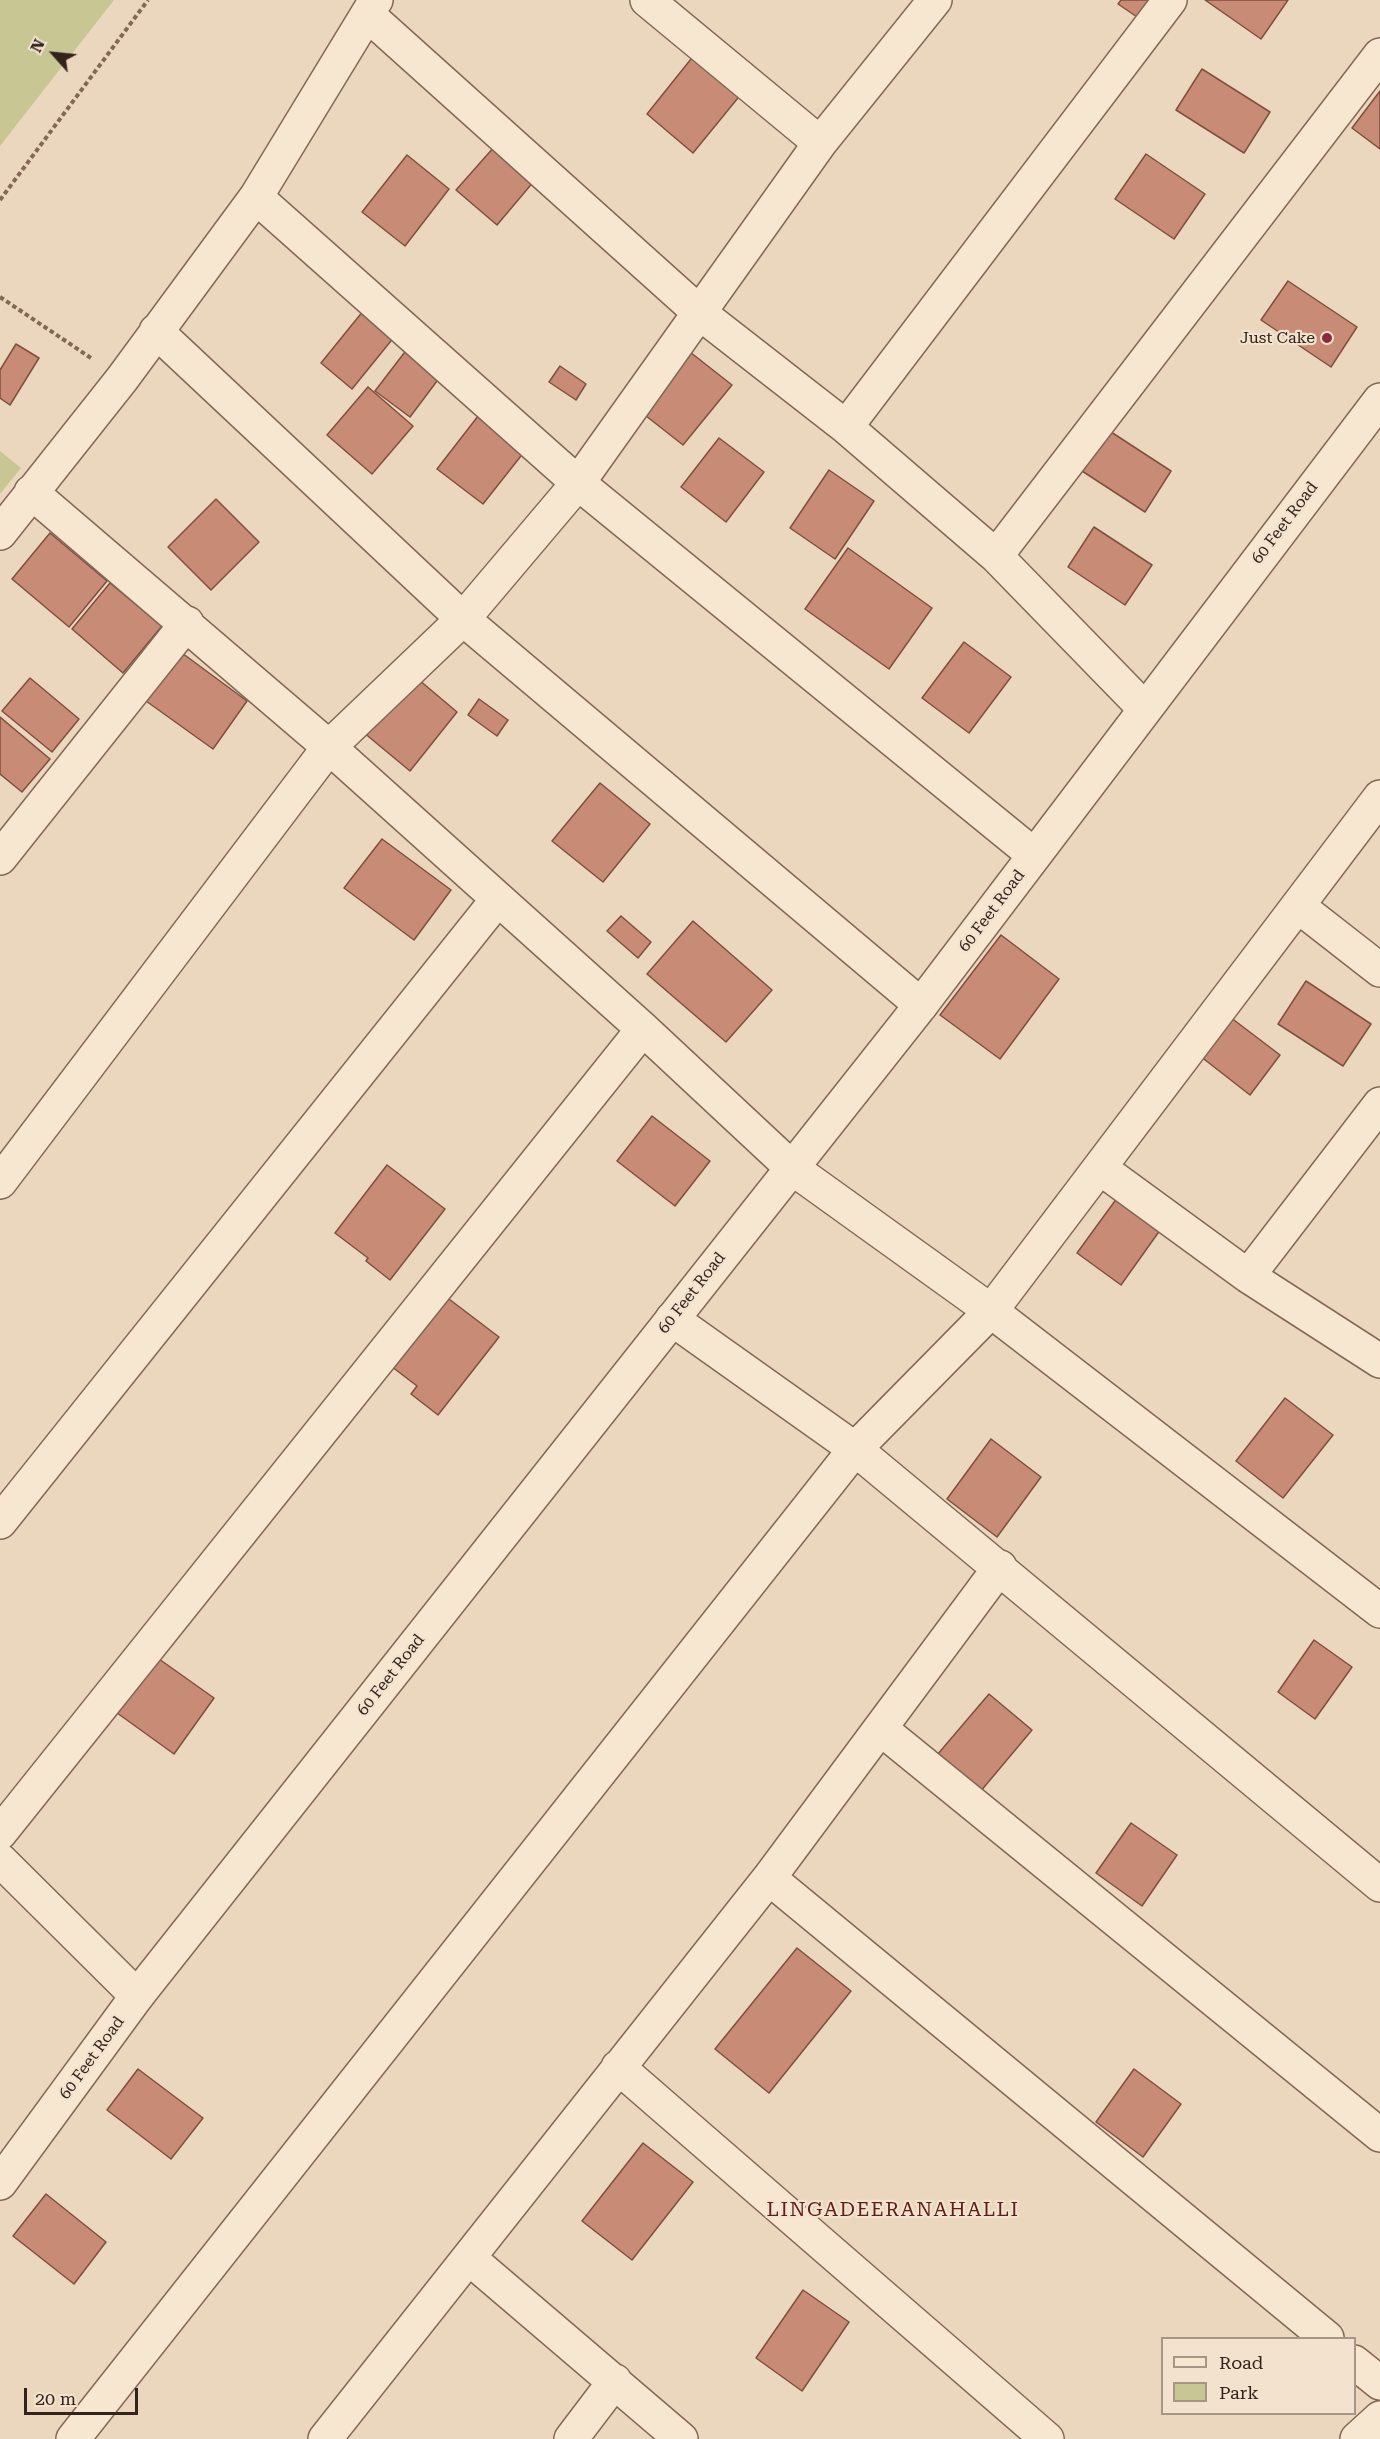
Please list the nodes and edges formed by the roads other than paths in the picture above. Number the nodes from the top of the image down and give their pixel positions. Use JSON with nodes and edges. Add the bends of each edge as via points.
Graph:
{"nodes":[{"id":1,"x":647,"y":0,"type":"edge"},
{"id":2,"x":935,"y":0,"type":"edge"},
{"id":3,"x":1170,"y":0,"type":"edge"},
{"id":4,"x":372,"y":7,"type":"edge"},
{"id":5,"x":1380,"y":54,"type":"edge"},
{"id":6,"x":820,"y":143,"type":"junction"},
{"id":7,"x":255,"y":197,"type":"junction"},
{"id":8,"x":700,"y":314,"type":"junction"},
{"id":9,"x":156,"y":332,"type":"junction"},
{"id":10,"x":1380,"y":400,"type":"edge"},
{"id":11,"x":846,"y":427,"type":"junction"},
{"id":12,"x":578,"y":483,"type":"junction"},
{"id":13,"x":31,"y":492,"type":"junction"},
{"id":14,"x":0,"y":533,"type":"edge"},
{"id":15,"x":996,"y":556,"type":"junction"},
{"id":16,"x":463,"y":619,"type":"junction"},
{"id":17,"x":188,"y":623,"type":"junction"},
{"id":18,"x":1144,"y":708,"type":"junction"},
{"id":19,"x":329,"y":747,"type":"junction"},
{"id":20,"x":1380,"y":797,"type":"edge"},
{"id":21,"x":1371,"y":829,"type":"edge"},
{"id":22,"x":1034,"y":855,"type":"junction"},
{"id":23,"x":0,"y":858,"type":"edge"},
{"id":24,"x":497,"y":900,"type":"junction"},
{"id":25,"x":1298,"y":906,"type":"junction"},
{"id":26,"x":1380,"y":970,"type":"edge"},
{"id":27,"x":921,"y":1005,"type":"junction"},
{"id":28,"x":643,"y":1029,"type":"junction"},
{"id":29,"x":1380,"y":1104,"type":"edge"},
{"id":30,"x":792,"y":1168,"type":"junction"},
{"id":31,"x":1100,"y":1168,"type":"junction"},
{"id":32,"x":0,"y":1182,"type":"edge"},
{"id":33,"x":1248,"y":1276,"type":"junction"},
{"id":34,"x":991,"y":1311,"type":"junction"},
{"id":35,"x":672,"y":1319,"type":"junction"},
{"id":36,"x":1380,"y":1360,"type":"edge"},
{"id":37,"x":855,"y":1449,"type":"junction"},
{"id":38,"x":0,"y":1522,"type":"edge"},
{"id":39,"x":1000,"y":1566,"type":"junction"},
{"id":40,"x":1380,"y":1611,"type":"edge"},
{"id":41,"x":881,"y":1729,"type":"junction"},
{"id":42,"x":0,"y":1833,"type":"edge"},
{"id":43,"x":0,"y":1860,"type":"edge"},
{"id":44,"x":769,"y":1878,"type":"junction"},
{"id":45,"x":1380,"y":1885,"type":"edge"},
{"id":46,"x":137,"y":1996,"type":"junction"},
{"id":47,"x":618,"y":2067,"type":"junction"},
{"id":48,"x":1380,"y":2136,"type":"edge"},
{"id":49,"x":0,"y":2183,"type":"edge"},
{"id":50,"x":469,"y":2258,"type":"junction"},
{"id":51,"x":1326,"y":2337,"type":"edge"},
{"id":52,"x":1356,"y":2364,"type":"edge"},
{"id":53,"x":615,"y":2381,"type":"junction"},
{"id":54,"x":1380,"y":2383,"type":"edge"},
{"id":55,"x":1380,"y":2418,"type":"edge"},
{"id":56,"x":73,"y":2439,"type":"edge"},
{"id":57,"x":325,"y":2439,"type":"edge"},
{"id":58,"x":571,"y":2439,"type":"edge"},
{"id":59,"x":681,"y":2439,"type":"edge"},
{"id":60,"x":1047,"y":2439,"type":"edge"},
{"id":61,"x":1357,"y":2439,"type":"edge"}],
"edges":[{"from":1,"to":6,"type":"street"},
{"from":2,"to":6,"type":"street"},
{"from":3,"to":11,"type":"street"},
{"from":4,"to":7,"type":"street"},
{"from":4,"to":8,"type":"street"},
{"from":5,"to":15,"type":"street"},
{"from":6,"to":8,"type":"street"},
{"from":7,"to":9,"type":"street"},
{"from":7,"to":12,"type":"street"},
{"from":8,"to":11,"type":"street"},
{"from":8,"to":12,"type":"street"},
{"from":9,"to":13,"type":"street"},
{"from":9,"to":16,"type":"street"},
{"from":10,"to":18,"type":"street","name":"60 Feet Road"},
{"from":11,"to":15,"type":"street"},
{"from":12,"to":16,"type":"street"},
{"from":12,"to":22,"type":"street"},
{"from":13,"to":14,"type":"street"},
{"from":13,"to":17,"type":"street"},
{"from":15,"to":18,"type":"street"},
{"from":16,"to":19,"type":"street"},
{"from":16,"to":27,"type":"street"},
{"from":17,"to":19,"type":"street"},
{"from":17,"to":23,"type":"street"},
{"from":18,"to":22,"type":"street","name":"60 Feet Road"},
{"from":19,"to":24,"type":"street"},
{"from":19,"to":32,"type":"street"},
{"from":20,"to":21,"type":"street"},
{"from":21,"to":25,"type":"street"},
{"from":22,"to":27,"type":"street","name":"60 Feet Road"},
{"from":24,"to":28,"type":"street"},
{"from":24,"to":38,"type":"street"},
{"from":25,"to":26,"type":"street"},
{"from":25,"to":31,"type":"street"},
{"from":27,"to":30,"type":"street","name":"60 Feet Road"},
{"from":28,"to":30,"type":"street"},
{"from":28,"to":42,"type":"street"},
{"from":29,"to":33,"type":"street"},
{"from":30,"to":34,"type":"street"},
{"from":30,"to":35,"type":"street","name":"60 Feet Road"},
{"from":31,"to":33,"type":"street"},
{"from":31,"to":34,"type":"street"},
{"from":33,"to":36,"type":"street"},
{"from":34,"to":37,"type":"street"},
{"from":34,"to":40,"type":"street"},
{"from":35,"to":37,"type":"street"},
{"from":35,"to":46,"type":"street","name":"60 Feet Road"},
{"from":37,"to":39,"type":"street"},
{"from":37,"to":56,"type":"street"},
{"from":39,"to":41,"type":"street"},
{"from":39,"to":45,"type":"street"},
{"from":41,"to":44,"type":"street"},
{"from":41,"to":48,"type":"street"},
{"from":43,"to":46,"type":"street"},
{"from":44,"to":47,"type":"street"},
{"from":44,"to":51,"type":"street"},
{"from":46,"to":49,"type":"street","name":"60 Feet Road"},
{"from":47,"to":50,"type":"street"},
{"from":47,"to":60,"type":"street"},
{"from":50,"to":53,"type":"street"},
{"from":50,"to":57,"type":"street"},
{"from":52,"to":54,"type":"street"},
{"from":53,"to":58,"type":"street"},
{"from":53,"to":59,"type":"street"},
{"from":55,"to":61,"type":"street"}]}
